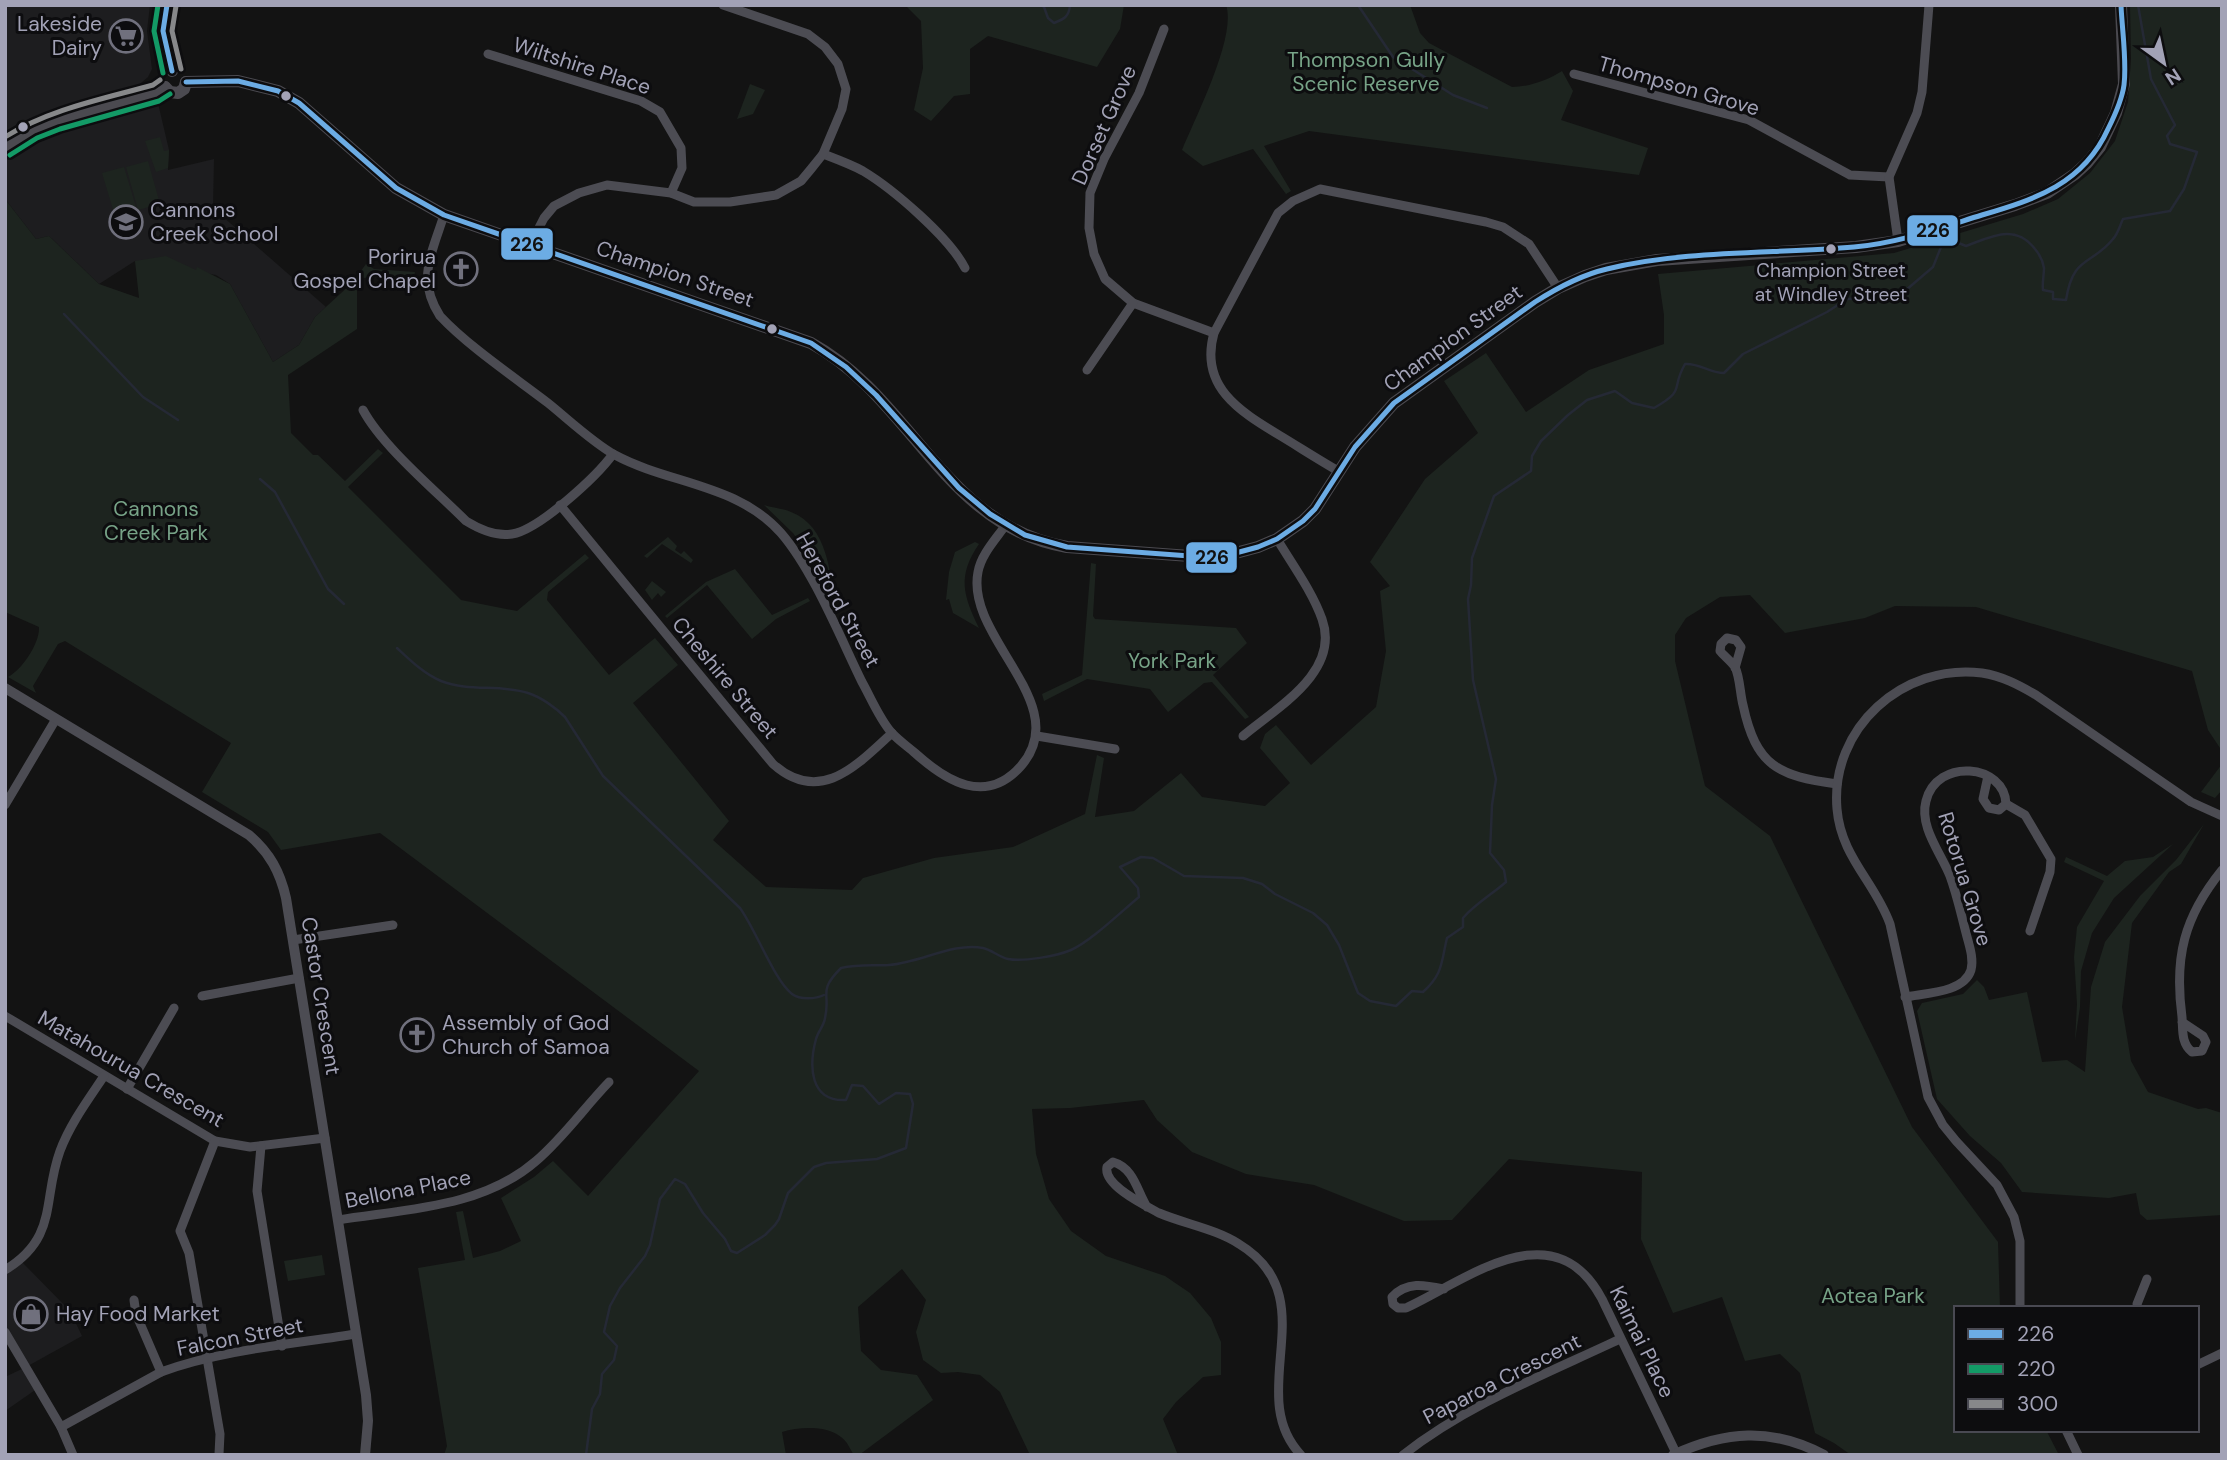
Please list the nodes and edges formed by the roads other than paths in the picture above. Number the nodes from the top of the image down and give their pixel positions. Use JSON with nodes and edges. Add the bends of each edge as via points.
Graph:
{"nodes":[{"id":1,"x":167,"y":5,"type":"edge"},
{"id":2,"x":723,"y":5,"type":"edge"},
{"id":3,"x":1929,"y":5,"type":"edge"},
{"id":4,"x":2121,"y":5,"type":"edge"},
{"id":5,"x":1164,"y":29,"type":"dead end"},
{"id":6,"x":488,"y":54,"type":"dead end"},
{"id":7,"x":172,"y":71,"type":"junction"},
{"id":8,"x":1574,"y":74,"type":"dead end"},
{"id":9,"x":186,"y":82,"type":"junction"},
{"id":10,"x":165,"y":87,"type":"junction"},
{"id":11,"x":5,"y":148,"type":"edge"},
{"id":12,"x":823,"y":154,"type":"junction"},
{"id":13,"x":1889,"y":177,"type":"junction"},
{"id":14,"x":671,"y":193,"type":"junction"},
{"id":15,"x":444,"y":215,"type":"junction"},
{"id":16,"x":1898,"y":241,"type":"junction"},
{"id":17,"x":530,"y":245,"type":"junction"},
{"id":18,"x":965,"y":268,"type":"dead end"},
{"id":19,"x":1558,"y":288,"type":"junction"},
{"id":20,"x":1133,"y":303,"type":"junction"},
{"id":21,"x":1214,"y":333,"type":"junction"},
{"id":22,"x":1087,"y":370,"type":"dead end"},
{"id":23,"x":363,"y":411,"type":"dead end"},
{"id":24,"x":613,"y":454,"type":"junction"},
{"id":25,"x":1340,"y":472,"type":"junction"},
{"id":26,"x":560,"y":505,"type":"junction"},
{"id":27,"x":1005,"y":526,"type":"junction"},
{"id":28,"x":1277,"y":539,"type":"junction"},
{"id":29,"x":1735,"y":668,"type":"dead end"},
{"id":30,"x":5,"y":688,"type":"edge"},
{"id":31,"x":56,"y":719,"type":"junction"},
{"id":32,"x":892,"y":733,"type":"junction"},
{"id":33,"x":1037,"y":736,"type":"junction"},
{"id":34,"x":1243,"y":736,"type":"dead end"},
{"id":35,"x":1115,"y":749,"type":"dead end"},
{"id":36,"x":1987,"y":776,"type":"junction"},
{"id":37,"x":1837,"y":784,"type":"junction"},
{"id":38,"x":2006,"y":804,"type":"junction"},
{"id":39,"x":5,"y":805,"type":"edge"},
{"id":40,"x":2222,"y":816,"type":"edge"},
{"id":41,"x":2222,"y":870,"type":"edge"},
{"id":42,"x":393,"y":925,"type":"dead end"},
{"id":43,"x":2030,"y":931,"type":"dead end"},
{"id":44,"x":293,"y":940,"type":"junction"},
{"id":45,"x":299,"y":978,"type":"junction"},
{"id":46,"x":202,"y":996,"type":"dead end"},
{"id":47,"x":1905,"y":997,"type":"junction"},
{"id":48,"x":174,"y":1008,"type":"dead end"},
{"id":49,"x":5,"y":1016,"type":"edge"},
{"id":50,"x":2182,"y":1022,"type":"dead end"},
{"id":51,"x":104,"y":1076,"type":"junction"},
{"id":52,"x":609,"y":1082,"type":"dead end"},
{"id":53,"x":127,"y":1089,"type":"junction"},
{"id":54,"x":325,"y":1138,"type":"junction"},
{"id":55,"x":215,"y":1141,"type":"junction"},
{"id":56,"x":261,"y":1146,"type":"junction"},
{"id":57,"x":1147,"y":1207,"type":"junction"},
{"id":58,"x":338,"y":1220,"type":"junction"},
{"id":59,"x":5,"y":1270,"type":"edge"},
{"id":60,"x":2147,"y":1279,"type":"dead end"},
{"id":61,"x":1444,"y":1289,"type":"junction"},
{"id":62,"x":134,"y":1300,"type":"dead end"},
{"id":63,"x":2020,"y":1306,"type":"edge"},
{"id":64,"x":2138,"y":1306,"type":"edge"},
{"id":65,"x":5,"y":1332,"type":"edge"},
{"id":66,"x":356,"y":1334,"type":"junction"},
{"id":67,"x":1620,"y":1339,"type":"junction"},
{"id":68,"x":282,"y":1346,"type":"junction"},
{"id":69,"x":2222,"y":1353,"type":"edge"},
{"id":70,"x":206,"y":1358,"type":"junction"},
{"id":71,"x":2199,"y":1364,"type":"edge"},
{"id":72,"x":161,"y":1372,"type":"junction"},
{"id":73,"x":61,"y":1427,"type":"junction"},
{"id":74,"x":2068,"y":1432,"type":"edge"},
{"id":75,"x":219,"y":1454,"type":"edge"},
{"id":76,"x":1674,"y":1454,"type":"edge"},
{"id":77,"x":73,"y":1455,"type":"edge"},
{"id":78,"x":365,"y":1455,"type":"edge"},
{"id":79,"x":1301,"y":1455,"type":"edge"},
{"id":80,"x":1403,"y":1455,"type":"edge"},
{"id":81,"x":1824,"y":1455,"type":"edge"},
{"id":82,"x":2078,"y":1455,"type":"edge"}],
"edges":[{"from":1,"to":7,"type":"main road","via":[[163,31]]},
{"from":2,"to":12,"type":"street","via":[[808,34],[838,64],[846,89]]},
{"from":3,"to":13,"type":"street","via":[[1922,92]]},
{"from":4,"to":16,"type":"main road","name":"Champion Street","via":[[2124,84],[2109,131],[2087,163],[2032,200]]},
{"from":5,"to":20,"type":"street","name":"Dorset Grove","via":[[1139,93],[1090,193],[1094,254],[1105,279]]},
{"from":6,"to":14,"type":"street","name":"Wiltshire Place","via":[[641,101],[660,112],[681,148],[682,168]]},
{"from":7,"to":9,"type":"main road","via":[[181,73]]},
{"from":7,"to":10,"type":"main road","via":[[164,80]]},
{"from":8,"to":13,"type":"street","name":"Thompson Grove","via":[[1749,120],[1850,175]]},
{"from":9,"to":10,"type":"main road","via":[[178,93]]},
{"from":9,"to":15,"type":"main road","name":"Champion Street","via":[[239,81],[278,91],[299,103],[396,188]]},
{"from":10,"to":11,"type":"main road","via":[[33,130]]},
{"from":12,"to":14,"type":"street","via":[[801,181],[776,195],[694,202]]},
{"from":12,"to":18,"type":"street","via":[[881,183]]},
{"from":13,"to":16,"type":"street"},
{"from":14,"to":17,"type":"street","via":[[607,185],[579,193],[554,206]]},
{"from":15,"to":17,"type":"main road","name":"Champion Street"},
{"from":15,"to":24,"type":"street","name":"Hereford Street","via":[[426,278],[440,316]]},
{"from":16,"to":19,"type":"main road","name":"Champion Street","via":[[1628,264]]},
{"from":17,"to":27,"type":"main road","name":"Champion Street","via":[[783,331],[829,352],[872,389],[969,499]]},
{"from":19,"to":21,"type":"street","via":[[1528,244],[1503,227],[1320,189],[1278,213]]},
{"from":19,"to":25,"type":"main road","name":"Champion Street","via":[[1394,403],[1355,447]]},
{"from":20,"to":21,"type":"street","name":"Dorset Grove"},
{"from":20,"to":22,"type":"street"},
{"from":21,"to":25,"type":"street","via":[[1212,369],[1231,401]]},
{"from":23,"to":26,"type":"street","via":[[388,444],[480,530],[513,534]]},
{"from":24,"to":26,"type":"street"},
{"from":24,"to":32,"type":"street","name":"Hereford Street","via":[[740,500],[780,532],[801,561]]},
{"from":25,"to":28,"type":"main road","name":"Champion Street","via":[[1315,509]]},
{"from":26,"to":32,"type":"street","name":"Cheshire Street","via":[[784,774],[798,781],[833,779],[853,769]]},
{"from":27,"to":28,"type":"main road","name":"Champion Street","via":[[1058,546],[1194,558],[1228,556]]},
{"from":27,"to":33,"type":"street","via":[[978,570],[977,594],[1031,703]]},
{"from":28,"to":34,"type":"street","via":[[1321,617],[1325,646],[1305,682]]},
{"from":29,"to":37,"type":"street","via":[[1750,733],[1764,756],[1795,777]]},
{"from":30,"to":31,"type":"street","name":"Castor Crescent"},
{"from":31,"to":39,"type":"street"},
{"from":31,"to":44,"type":"street","name":"Castor Crescent","via":[[258,842],[282,881]]},
{"from":32,"to":33,"type":"street","name":"Hereford Street","via":[[946,778],[977,787],[994,784],[1019,768]]},
{"from":33,"to":35,"type":"street"},
{"from":36,"to":38,"type":"street","name":"Rotorua Grove","via":[[2003,791]]},
{"from":36,"to":38,"type":"street","name":"Rotorua Grove","via":[[1985,803],[1994,810]]},
{"from":36,"to":47,"type":"street","name":"Rotorua Grove","via":[[1969,770],[1945,776],[1929,792],[1924,810],[1955,892],[1971,954],[1969,974],[1958,985]]},
{"from":37,"to":40,"type":"street","via":[[1853,736],[1875,707],[1895,692],[1933,676],[1983,673],[2018,684],[2191,802]]},
{"from":37,"to":47,"type":"street","via":[[1843,837],[1886,914]]},
{"from":38,"to":43,"type":"street","name":"Rotorua Grove","via":[[2025,815],[2051,859]]},
{"from":41,"to":50,"type":"street","via":[[2197,906],[2181,947],[2177,977]]},
{"from":42,"to":44,"type":"street"},
{"from":44,"to":45,"type":"street","name":"Castor Crescent"},
{"from":45,"to":46,"type":"street"},
{"from":45,"to":54,"type":"street","name":"Castor Crescent"},
{"from":47,"to":63,"type":"street","via":[[1934,1109],[1997,1185],[2014,1217],[2020,1241]]},
{"from":48,"to":53,"type":"street"},
{"from":49,"to":51,"type":"street","name":"Matahourua Crescent"},
{"from":51,"to":53,"type":"street","name":"Matahourua Crescent"},
{"from":51,"to":59,"type":"street","via":[[66,1135],[41,1233],[34,1246]]},
{"from":52,"to":58,"type":"street","name":"Bellona Place","via":[[545,1153],[506,1182],[454,1201]]},
{"from":53,"to":55,"type":"street","name":"Matahourua Crescent"},
{"from":54,"to":56,"type":"street","name":"Matahourua Crescent"},
{"from":54,"to":58,"type":"street","name":"Castor Crescent"},
{"from":55,"to":56,"type":"street","name":"Matahourua Crescent"},
{"from":55,"to":70,"type":"street","via":[[180,1231],[187,1246]]},
{"from":56,"to":68,"type":"street","via":[[257,1191]]},
{"from":57,"to":57,"type":"street","via":[[1108,1180],[1107,1167],[1113,1162],[1121,1164],[1132,1175]]},
{"from":57,"to":79,"type":"street","via":[[1238,1243],[1261,1261],[1270,1275],[1283,1321],[1279,1410]]},
{"from":58,"to":66,"type":"street","name":"Castor Crescent"},
{"from":60,"to":64,"type":"street"},
{"from":61,"to":61,"type":"street","name":"Kaimai Place","via":[[1406,1308],[1393,1304],[1392,1297],[1411,1285]]},
{"from":61,"to":67,"type":"street","name":"Kaimai Place","via":[[1502,1260],[1534,1253],[1557,1257],[1589,1278]]},
{"from":62,"to":72,"type":"street"},
{"from":65,"to":73,"type":"street"},
{"from":66,"to":68,"type":"street","name":"Falcon Street"},
{"from":66,"to":78,"type":"street","name":"Castor Crescent","via":[[367,1408]]},
{"from":67,"to":76,"type":"street","name":"Kaimai Place"},
{"from":67,"to":80,"type":"street","name":"Paparoa Crescent","via":[[1474,1408]]},
{"from":68,"to":70,"type":"street","name":"Falcon Street"},
{"from":69,"to":71,"type":"street"},
{"from":70,"to":72,"type":"street","name":"Falcon Street"},
{"from":70,"to":75,"type":"street","via":[[220,1434]]},
{"from":72,"to":73,"type":"street","name":"Falcon Street"},
{"from":73,"to":77,"type":"street"},
{"from":74,"to":82,"type":"street"},
{"from":76,"to":81,"type":"street","via":[[1714,1438],[1755,1435],[1784,1439]]}]}
